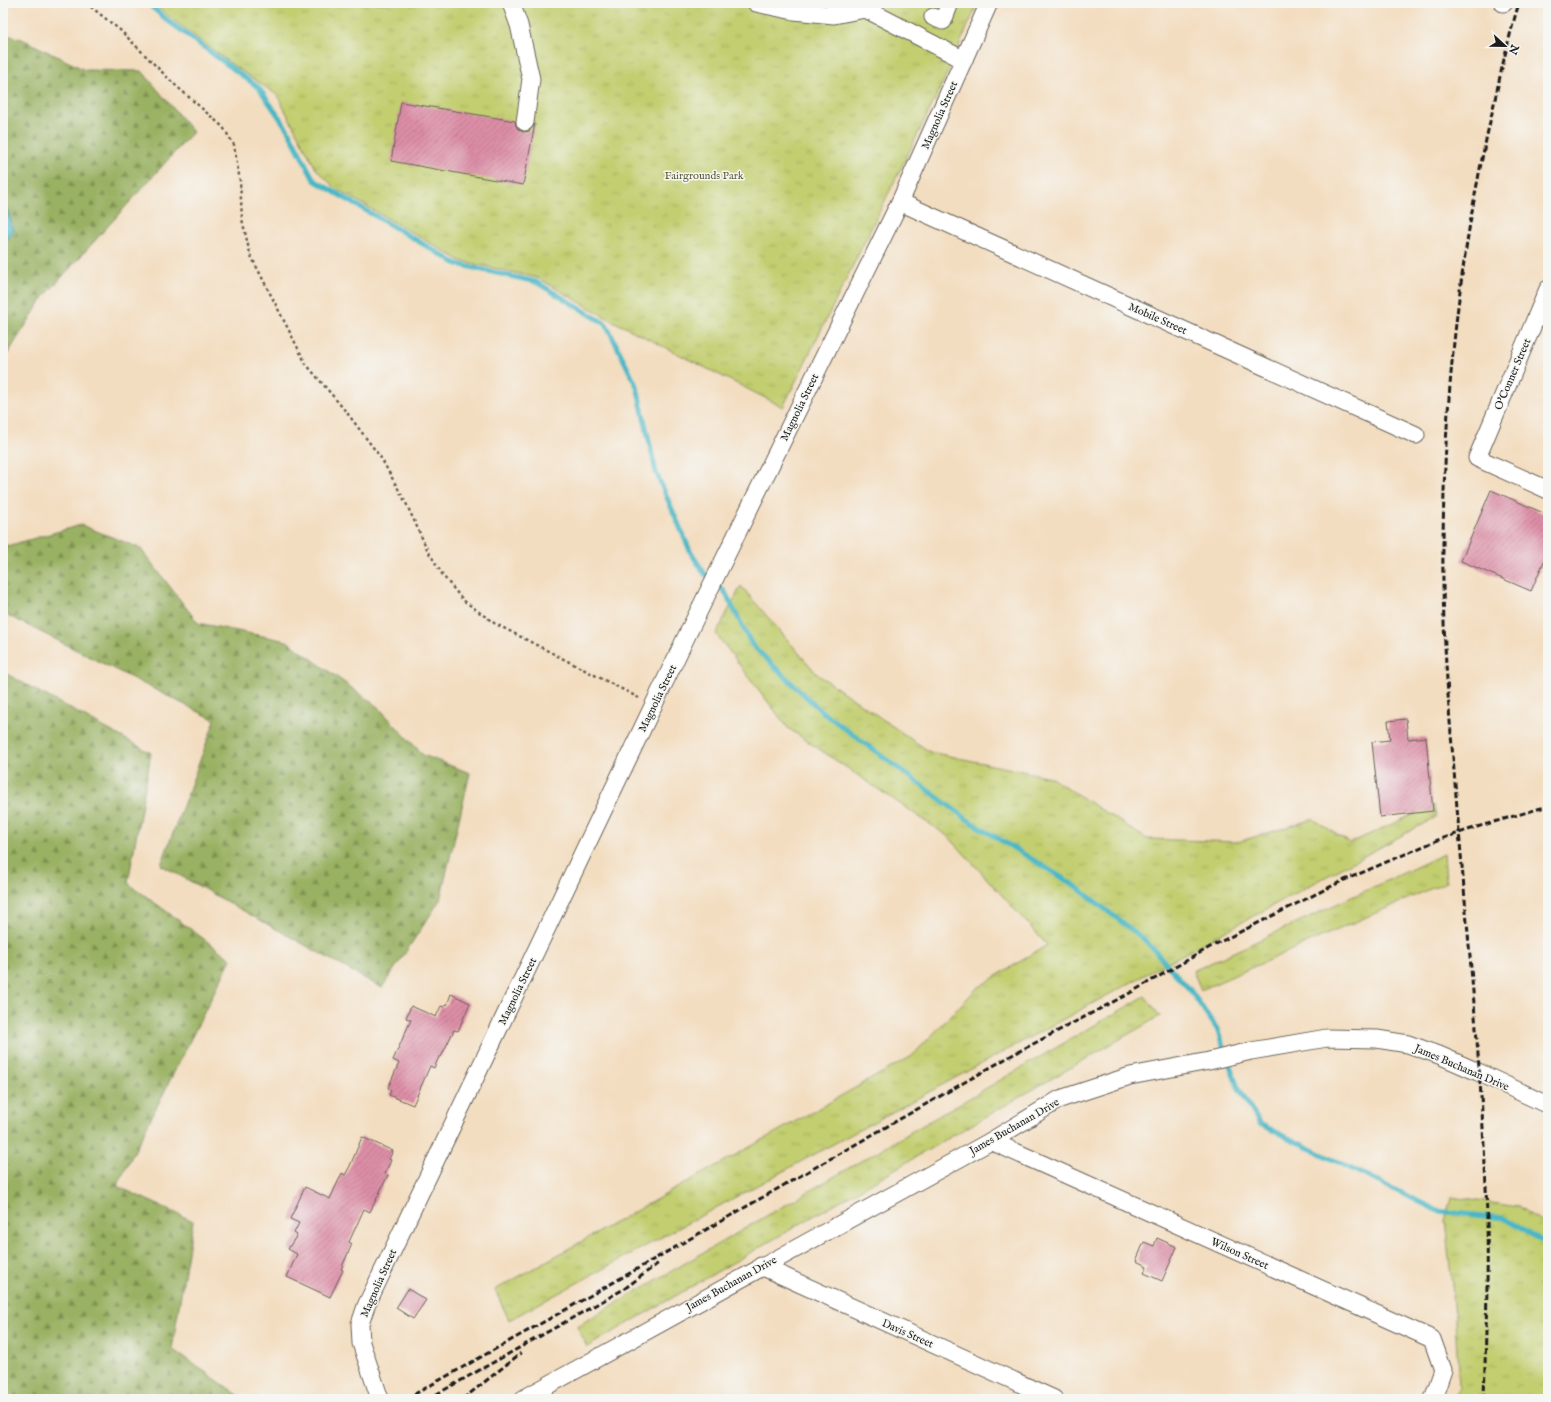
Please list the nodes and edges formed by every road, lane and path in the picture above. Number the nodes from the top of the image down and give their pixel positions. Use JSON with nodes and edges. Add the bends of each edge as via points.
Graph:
{"nodes":[{"id":1,"x":86,"y":3,"type":"edge"},
{"id":2,"x":511,"y":3,"type":"edge"},
{"id":3,"x":756,"y":3,"type":"edge"},
{"id":4,"x":950,"y":3,"type":"edge"},
{"id":5,"x":989,"y":3,"type":"edge"},
{"id":6,"x":859,"y":6,"type":"edge"},
{"id":7,"x":933,"y":17,"type":"dead end"},
{"id":8,"x":964,"y":60,"type":"junction"},
{"id":9,"x":525,"y":122,"type":"dead end"},
{"id":10,"x":900,"y":202,"type":"junction"},
{"id":11,"x":1548,"y":289,"type":"edge"},
{"id":12,"x":1416,"y":435,"type":"dead end"},
{"id":13,"x":1548,"y":490,"type":"edge"},
{"id":14,"x":653,"y":706,"type":"junction"},
{"id":15,"x":1548,"y":1105,"type":"edge"},
{"id":16,"x":990,"y":1140,"type":"junction"},
{"id":17,"x":761,"y":1266,"type":"junction"},
{"id":18,"x":380,"y":1399,"type":"edge"},
{"id":19,"x":523,"y":1399,"type":"edge"},
{"id":20,"x":1054,"y":1399,"type":"edge"},
{"id":21,"x":1433,"y":1399,"type":"edge"}],
"edges":[{"from":1,"to":14,"type":"path","via":[[120,30],[174,84],[223,127],[234,145],[240,181],[242,219],[250,254],[306,364],[381,458],[444,577],[463,600],[494,623]]},
{"from":2,"to":9,"type":"street","via":[[519,25],[531,79]]},
{"from":3,"to":6,"type":"street","via":[[794,11],[834,15]]},
{"from":4,"to":7,"type":"street","via":[[943,21]]},
{"from":5,"to":8,"type":"street","name":"Magnolia Street"},
{"from":6,"to":8,"type":"street"},
{"from":8,"to":10,"type":"street","name":"Magnolia Street"},
{"from":10,"to":12,"type":"street","name":"Mobile Street"},
{"from":10,"to":14,"type":"street","name":"Magnolia Street"},
{"from":11,"to":13,"type":"street","name":"O'Conner Street","via":[[1477,458]]},
{"from":14,"to":18,"type":"street","name":"Magnolia Street","via":[[366,1306],[360,1324],[361,1343]]},
{"from":15,"to":16,"type":"street","name":"James Buchanan Drive","via":[[1465,1066],[1408,1044],[1377,1039],[1327,1038],[1130,1076],[1060,1099]]},
{"from":16,"to":17,"type":"street","name":"James Buchanan Drive"},
{"from":16,"to":21,"type":"street","name":"Wilson Street","via":[[1432,1338],[1443,1370]]},
{"from":17,"to":19,"type":"street","name":"James Buchanan Drive"},
{"from":17,"to":20,"type":"street","name":"Davis Street"}]}
